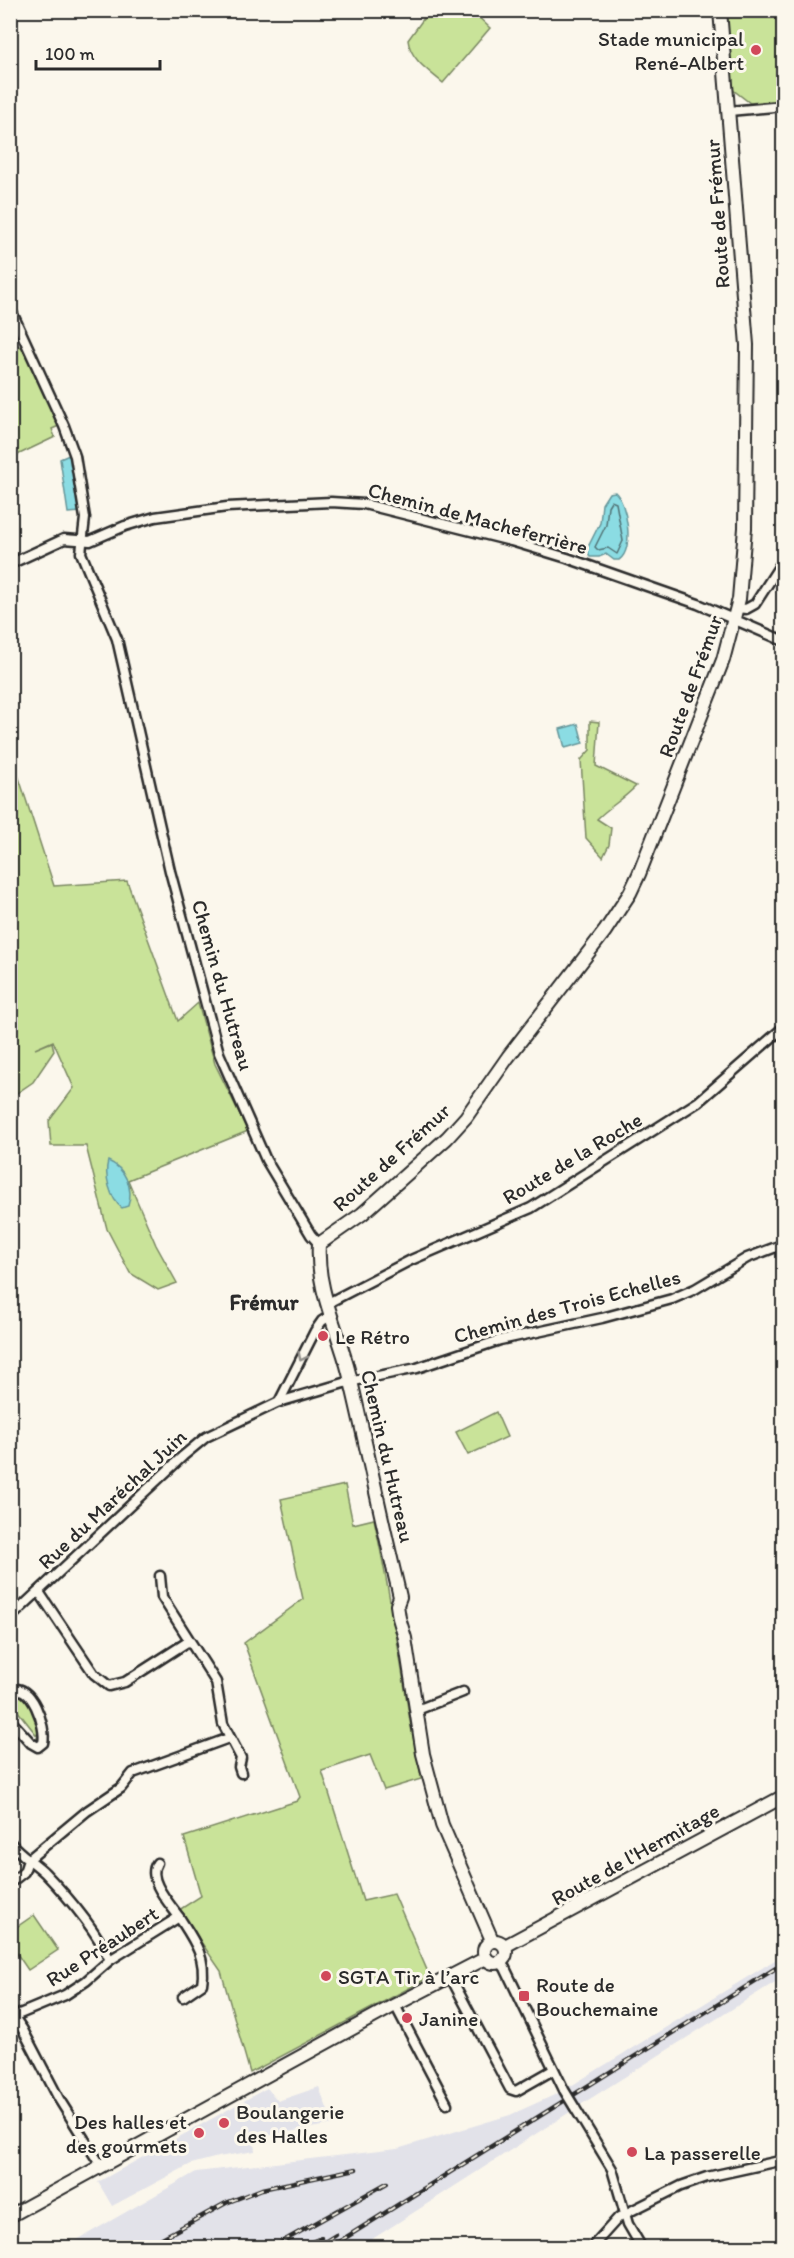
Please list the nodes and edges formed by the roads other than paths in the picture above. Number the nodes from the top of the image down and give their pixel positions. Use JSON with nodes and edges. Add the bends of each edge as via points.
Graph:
{"nodes":[{"id":1,"x":720,"y":10,"type":"edge"},
{"id":2,"x":783,"y":106,"type":"edge"},
{"id":3,"x":729,"y":111,"type":"junction"},
{"id":4,"x":10,"y":308,"type":"edge"},
{"id":5,"x":82,"y":539,"type":"junction"},
{"id":6,"x":783,"y":559,"type":"edge"},
{"id":7,"x":10,"y":564,"type":"edge"},
{"id":8,"x":736,"y":614,"type":"junction"},
{"id":9,"x":783,"y":641,"type":"edge"},
{"id":10,"x":783,"y":1027,"type":"edge"},
{"id":11,"x":319,"y":1244,"type":"junction"},
{"id":12,"x":783,"y":1244,"type":"edge"},
{"id":13,"x":328,"y":1310,"type":"junction"},
{"id":14,"x":351,"y":1383,"type":"junction"},
{"id":15,"x":279,"y":1402,"type":"junction"},
{"id":16,"x":160,"y":1575,"type":"dead end"},
{"id":17,"x":39,"y":1592,"type":"junction"},
{"id":18,"x":10,"y":1618,"type":"edge"},
{"id":19,"x":189,"y":1641,"type":"junction"},
{"id":20,"x":10,"y":1691,"type":"edge"},
{"id":21,"x":463,"y":1692,"type":"dead end"},
{"id":22,"x":417,"y":1710,"type":"junction"},
{"id":23,"x":10,"y":1720,"type":"edge"},
{"id":24,"x":229,"y":1738,"type":"junction"},
{"id":25,"x":241,"y":1773,"type":"dead end"},
{"id":26,"x":783,"y":1796,"type":"edge"},
{"id":27,"x":10,"y":1842,"type":"edge"},
{"id":28,"x":28,"y":1860,"type":"junction"},
{"id":29,"x":157,"y":1863,"type":"dead end"},
{"id":30,"x":10,"y":1883,"type":"edge"},
{"id":31,"x":179,"y":1917,"type":"junction"},
{"id":32,"x":492,"y":1940,"type":"junction"},
{"id":33,"x":505,"y":1946,"type":"junction"},
{"id":34,"x":486,"y":1958,"type":"junction"},
{"id":35,"x":110,"y":1960,"type":"junction"},
{"id":36,"x":500,"y":1962,"type":"junction"},
{"id":37,"x":450,"y":1976,"type":"junction"},
{"id":38,"x":183,"y":1997,"type":"dead end"},
{"id":39,"x":395,"y":2005,"type":"junction"},
{"id":40,"x":12,"y":2015,"type":"edge"},
{"id":41,"x":553,"y":2070,"type":"junction"},
{"id":42,"x":447,"y":2104,"type":"dead end"},
{"id":43,"x":783,"y":2160,"type":"edge"},
{"id":44,"x":101,"y":2166,"type":"junction"},
{"id":45,"x":625,"y":2213,"type":"junction"},
{"id":46,"x":10,"y":2216,"type":"edge"},
{"id":47,"x":591,"y":2247,"type":"edge"},
{"id":48,"x":642,"y":2247,"type":"edge"}],
"edges":[{"from":1,"to":3,"type":"street","name":"Route de Frémur"},
{"from":2,"to":3,"type":"street"},
{"from":3,"to":8,"type":"street","name":"Route de Frémur","via":[[747,345],[745,528]]},
{"from":4,"to":5,"type":"street","name":"Chemin du Hutreau","via":[[75,456],[85,518]]},
{"from":5,"to":7,"type":"street","name":"Chemin de Macheferrière","via":[[64,539]]},
{"from":5,"to":8,"type":"street","name":"Chemin de Macheferrière","via":[[90,541],[155,517],[227,507],[364,504],[540,549]]},
{"from":5,"to":11,"type":"street","name":"Chemin du Hutreau","via":[[83,559],[117,639],[170,871],[221,1061],[266,1160]]},
{"from":6,"to":8,"type":"street","via":[[755,604]]},
{"from":8,"to":9,"type":"street","name":"Chemin de Macheferrière"},
{"from":8,"to":11,"type":"street","name":"Route de Frémur","via":[[707,705],[639,874],[620,909],[453,1131],[362,1214]]},
{"from":10,"to":13,"type":"street","name":"Route de la Roche","via":[[698,1102],[531,1208],[411,1260]]},
{"from":11,"to":13,"type":"street","name":"Chemin du Hutreau","via":[[318,1264]]},
{"from":12,"to":14,"type":"street","name":"Chemin des Trois Echelles","via":[[747,1258],[672,1299],[500,1340],[417,1368]]},
{"from":13,"to":14,"type":"street","name":"Chemin du Hutreau"},
{"from":13,"to":15,"type":"street","one_way":true},
{"from":14,"to":15,"type":"street","name":"Rue du Maréchal Juin"},
{"from":14,"to":22,"type":"street","name":"Chemin du Hutreau","via":[[400,1597],[399,1618]]},
{"from":15,"to":17,"type":"street","name":"Rue du Maréchal Juin","via":[[206,1437]]},
{"from":16,"to":19,"type":"street","via":[[162,1597]]},
{"from":17,"to":18,"type":"street","name":"Rue du Maréchal Juin"},
{"from":17,"to":19,"type":"street","via":[[94,1674],[109,1686],[125,1682]]},
{"from":19,"to":24,"type":"street","via":[[216,1682]]},
{"from":20,"to":23,"type":"street","via":[[23,1689],[31,1696],[45,1734],[44,1743],[38,1747],[31,1743]]},
{"from":21,"to":22,"type":"street"},
{"from":22,"to":32,"type":"street","name":"Chemin du Hutreau","via":[[423,1754],[442,1825]]},
{"from":24,"to":25,"type":"street","via":[[241,1758]]},
{"from":24,"to":28,"type":"street","via":[[133,1773],[121,1788]]},
{"from":26,"to":33,"type":"street","name":"Route de l'Hermitage"},
{"from":27,"to":28,"type":"street"},
{"from":28,"to":30,"type":"street","via":[[24,1872]]},
{"from":28,"to":35,"type":"street","via":[[74,1906]]},
{"from":29,"to":31,"type":"street","name":"Rue Préaubert","via":[[154,1878]]},
{"from":31,"to":35,"type":"street","name":"Rue Préaubert"},
{"from":31,"to":38,"type":"street","name":"Rue Préaubert","via":[[201,1952],[203,1978],[202,1984]]},
{"from":32,"to":33,"type":"street"},
{"from":32,"to":34,"type":"street"},
{"from":33,"to":36,"type":"street"},
{"from":34,"to":36,"type":"street","via":[[491,1963]]},
{"from":34,"to":37,"type":"street"},
{"from":35,"to":40,"type":"street","name":"Rue Préaubert","via":[[65,1995]]},
{"from":36,"to":41,"type":"street"},
{"from":37,"to":39,"type":"street"},
{"from":37,"to":41,"type":"street","via":[[510,2089],[516,2091]]},
{"from":39,"to":42,"type":"street"},
{"from":39,"to":44,"type":"street"},
{"from":40,"to":44,"type":"street"},
{"from":41,"to":45,"type":"street","bridge":true,"via":[[612,2169]]},
{"from":43,"to":45,"type":"street","via":[[707,2177]]},
{"from":44,"to":46,"type":"street"},
{"from":45,"to":47,"type":"street"},
{"from":45,"to":48,"type":"street"}]}
